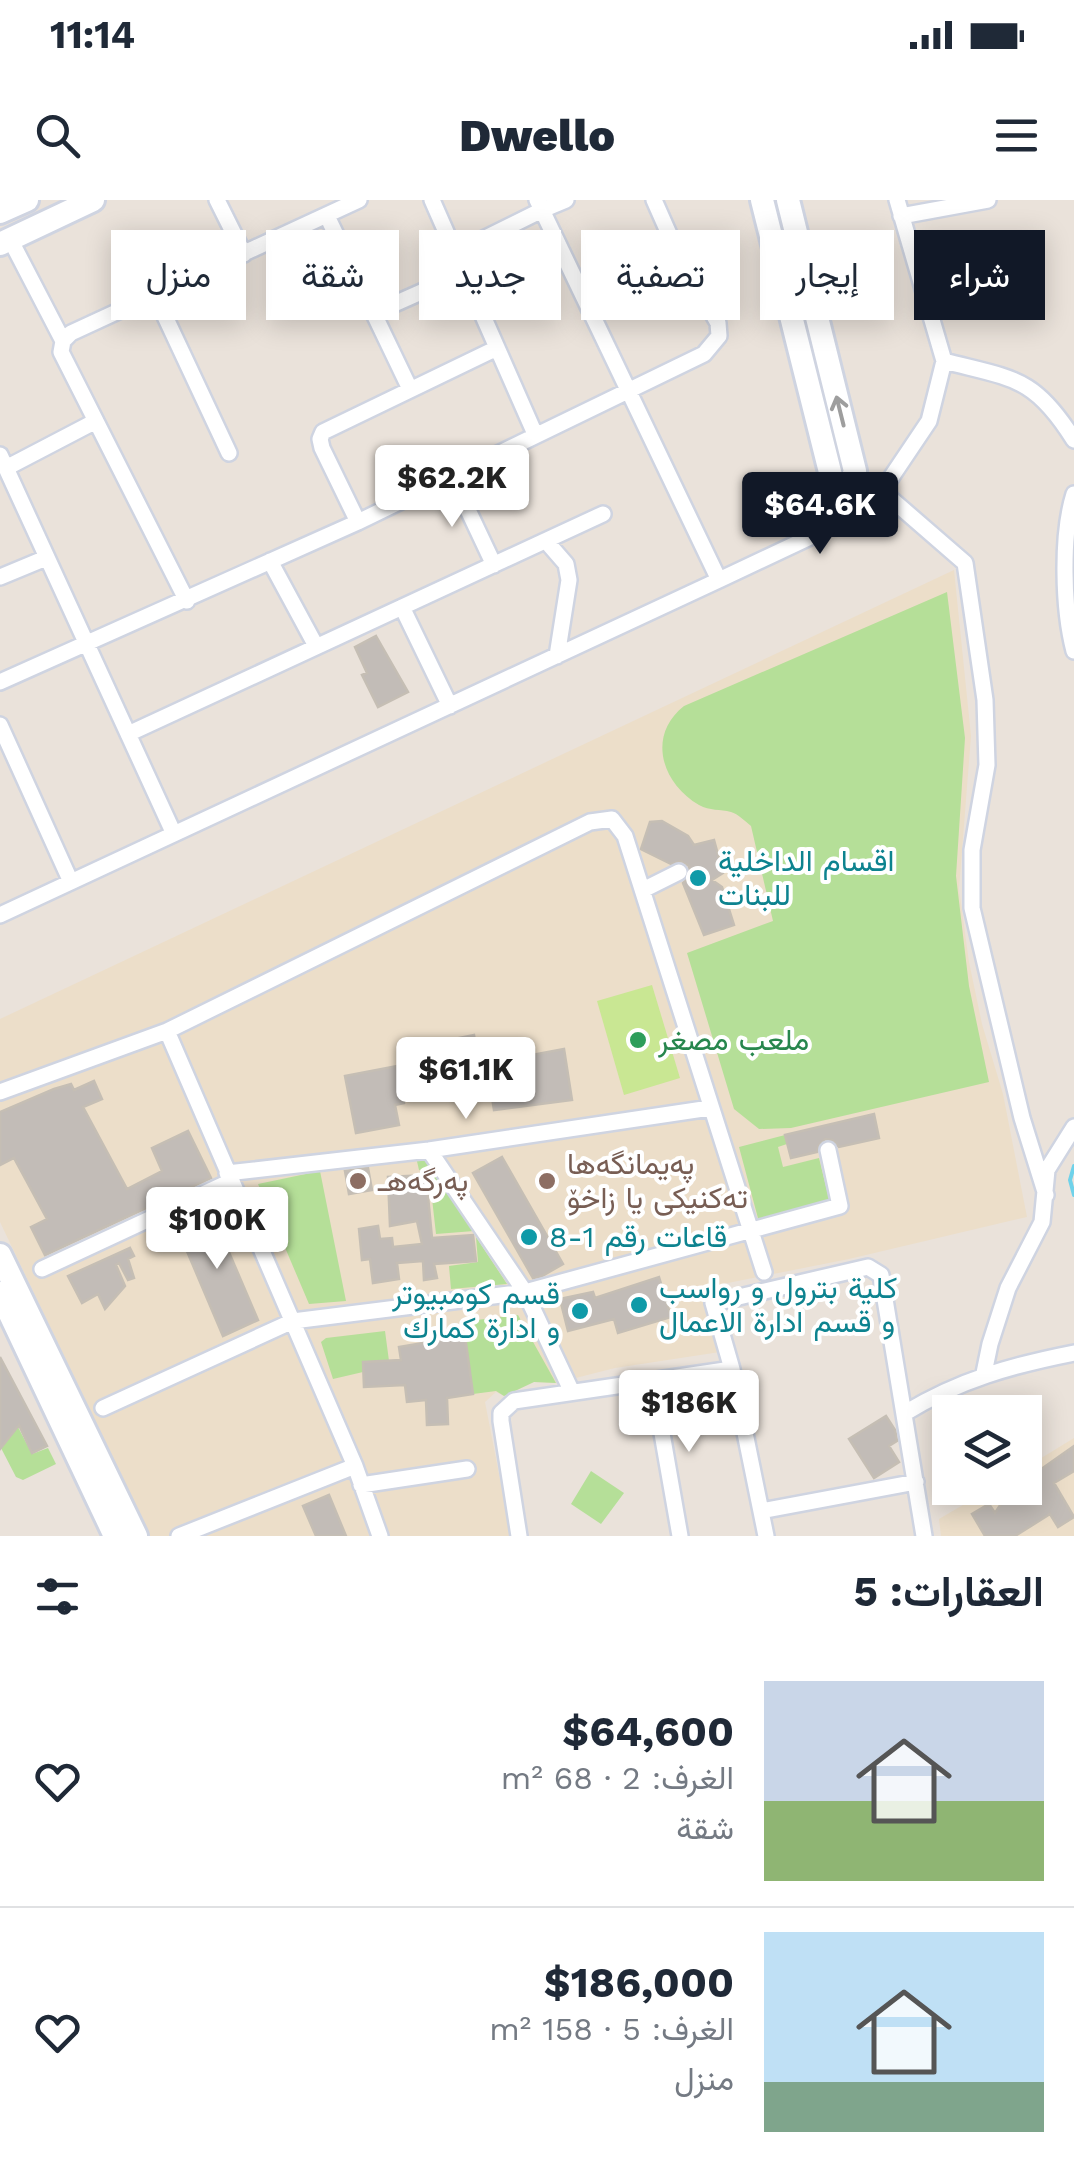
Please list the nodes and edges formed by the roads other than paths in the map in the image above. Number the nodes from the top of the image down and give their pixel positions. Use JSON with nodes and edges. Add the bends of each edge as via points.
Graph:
{"nodes":[{"id":1,"x":26,"y":200,"type":"edge"},
{"id":2,"x":93,"y":200,"type":"edge"},
{"id":3,"x":217,"y":200,"type":"edge"},
{"id":4,"x":359,"y":200,"type":"edge"},
{"id":5,"x":432,"y":200,"type":"edge"},
{"id":6,"x":566,"y":200,"type":"edge"},
{"id":7,"x":654,"y":200,"type":"edge"},
{"id":8,"x":762,"y":200,"type":"edge"},
{"id":9,"x":788,"y":200,"type":"edge"},
{"id":10,"x":988,"y":200,"type":"edge"},
{"id":11,"x":540,"y":205,"type":"edge"},
{"id":12,"x":899,"y":208,"type":"edge"},
{"id":13,"x":0,"y":212,"type":"edge"},
{"id":14,"x":327,"y":216,"type":"junction"},
{"id":15,"x":232,"y":230,"type":"edge"},
{"id":16,"x":334,"y":230,"type":"edge"},
{"id":17,"x":445,"y":230,"type":"edge"},
{"id":18,"x":496,"y":230,"type":"edge"},
{"id":19,"x":5,"y":242,"type":"edge"},
{"id":20,"x":246,"y":253,"type":"edge"},
{"id":21,"x":111,"y":315,"type":"edge"},
{"id":22,"x":167,"y":320,"type":"edge"},
{"id":23,"x":377,"y":320,"type":"edge"},
{"id":24,"x":485,"y":320,"type":"edge"},
{"id":25,"x":63,"y":341,"type":"junction"},
{"id":26,"x":497,"y":348,"type":"junction"},
{"id":27,"x":944,"y":361,"type":"junction"},
{"id":28,"x":410,"y":389,"type":"junction"},
{"id":29,"x":632,"y":392,"type":"junction"},
{"id":30,"x":96,"y":421,"type":"junction"},
{"id":31,"x":535,"y":434,"type":"junction"},
{"id":32,"x":1074,"y":440,"type":"edge"},
{"id":33,"x":229,"y":453,"type":"dead end"},
{"id":34,"x":3,"y":461,"type":"edge"},
{"id":35,"x":452,"y":476,"type":"junction"},
{"id":36,"x":840,"y":484,"type":"junction"},
{"id":37,"x":882,"y":490,"type":"junction"},
{"id":38,"x":1074,"y":494,"type":"edge"},
{"id":39,"x":603,"y":514,"type":"dead end"},
{"id":40,"x":845,"y":516,"type":"junction"},
{"id":41,"x":358,"y":522,"type":"junction"},
{"id":42,"x":546,"y":541,"type":"junction"},
{"id":43,"x":46,"y":558,"type":"junction"},
{"id":44,"x":270,"y":561,"type":"junction"},
{"id":45,"x":494,"y":565,"type":"junction"},
{"id":46,"x":0,"y":577,"type":"edge"},
{"id":47,"x":719,"y":580,"type":"junction"},
{"id":48,"x":186,"y":601,"type":"junction"},
{"id":49,"x":402,"y":608,"type":"junction"},
{"id":50,"x":86,"y":645,"type":"junction"},
{"id":51,"x":316,"y":646,"type":"junction"},
{"id":52,"x":1074,"y":651,"type":"edge"},
{"id":53,"x":557,"y":656,"type":"junction"},
{"id":54,"x":0,"y":682,"type":"edge"},
{"id":55,"x":450,"y":706,"type":"junction"},
{"id":56,"x":0,"y":725,"type":"edge"},
{"id":57,"x":128,"y":734,"type":"junction"},
{"id":58,"x":174,"y":834,"type":"junction"},
{"id":59,"x":679,"y":872,"type":"dead end"},
{"id":60,"x":70,"y":882,"type":"junction"},
{"id":61,"x":643,"y":890,"type":"junction"},
{"id":62,"x":0,"y":915,"type":"edge"},
{"id":63,"x":166,"y":1031,"type":"junction"},
{"id":64,"x":0,"y":1092,"type":"edge"},
{"id":65,"x":710,"y":1108,"type":"junction"},
{"id":66,"x":1074,"y":1127,"type":"edge"},
{"id":67,"x":430,"y":1150,"type":"junction"},
{"id":68,"x":828,"y":1150,"type":"dead end"},
{"id":69,"x":229,"y":1177,"type":"junction"},
{"id":70,"x":1046,"y":1196,"type":"junction"},
{"id":71,"x":751,"y":1232,"type":"junction"},
{"id":72,"x":0,"y":1255,"type":"edge"},
{"id":73,"x":42,"y":1269,"type":"dead end"},
{"id":74,"x":764,"y":1272,"type":"dead end"},
{"id":75,"x":525,"y":1292,"type":"junction"},
{"id":76,"x":0,"y":1293,"type":"edge"},
{"id":77,"x":293,"y":1321,"type":"junction"},
{"id":78,"x":1074,"y":1353,"type":"edge"},
{"id":79,"x":732,"y":1369,"type":"junction"},
{"id":80,"x":984,"y":1374,"type":"junction"},
{"id":81,"x":654,"y":1382,"type":"junction"},
{"id":82,"x":571,"y":1390,"type":"junction"},
{"id":83,"x":103,"y":1408,"type":"dead end"},
{"id":84,"x":905,"y":1413,"type":"junction"},
{"id":85,"x":355,"y":1466,"type":"junction"},
{"id":86,"x":467,"y":1469,"type":"dead end"},
{"id":87,"x":916,"y":1482,"type":"junction"},
{"id":88,"x":361,"y":1486,"type":"junction"},
{"id":89,"x":761,"y":1511,"type":"junction"},
{"id":90,"x":115,"y":1536,"type":"edge"},
{"id":91,"x":136,"y":1536,"type":"edge"},
{"id":92,"x":179,"y":1536,"type":"edge"},
{"id":93,"x":380,"y":1536,"type":"edge"},
{"id":94,"x":520,"y":1536,"type":"edge"},
{"id":95,"x":680,"y":1536,"type":"edge"},
{"id":96,"x":766,"y":1536,"type":"edge"},
{"id":97,"x":924,"y":1536,"type":"edge"}],
"edges":[{"from":1,"to":13,"type":"main road"},
{"from":2,"to":19,"type":"main road"},
{"from":3,"to":15,"type":"street"},
{"from":4,"to":14,"type":"street"},
{"from":5,"to":17,"type":"street"},
{"from":6,"to":11,"type":"street"},
{"from":7,"to":29,"type":"street","via":[[720,336],[704,354]]},
{"from":8,"to":36,"type":"main road","via":[[831,476]]},
{"from":36,"to":9,"type":"main road","one_way":true,"via":[[851,482],[855,470]]},
{"from":10,"to":12,"type":"street"},
{"from":11,"to":18,"type":"street"},
{"from":11,"to":29,"type":"street"},
{"from":12,"to":27,"type":"street"},
{"from":14,"to":16,"type":"street"},
{"from":14,"to":20,"type":"street"},
{"from":19,"to":25,"type":"street"},
{"from":21,"to":25,"type":"street"},
{"from":22,"to":33,"type":"street"},
{"from":23,"to":28,"type":"street"},
{"from":24,"to":26,"type":"street"},
{"from":25,"to":30,"type":"street","via":[[61,352]]},
{"from":26,"to":28,"type":"street"},
{"from":26,"to":31,"type":"street"},
{"from":27,"to":32,"type":"street","via":[[1025,382]]},
{"from":27,"to":37,"type":"street","via":[[929,422]]},
{"from":28,"to":41,"type":"street","via":[[328,428],[320,439]]},
{"from":29,"to":31,"type":"street"},
{"from":29,"to":47,"type":"street"},
{"from":30,"to":34,"type":"street"},
{"from":30,"to":48,"type":"street"},
{"from":31,"to":35,"type":"street"},
{"from":34,"to":43,"type":"street"},
{"from":35,"to":41,"type":"street"},
{"from":35,"to":45,"type":"street"},
{"from":36,"to":40,"type":"street"},
{"from":37,"to":40,"type":"street"},
{"from":37,"to":70,"type":"street","via":[[965,563],[985,700],[987,765],[972,850],[972,908]]},
{"from":38,"to":52,"type":"street","via":[[1066,519],[1066,622]]},
{"from":39,"to":42,"type":"street"},
{"from":40,"to":47,"type":"street"},
{"from":41,"to":44,"type":"street"},
{"from":42,"to":45,"type":"street"},
{"from":42,"to":53,"type":"street","via":[[566,564],[569,580]]},
{"from":43,"to":46,"type":"street"},
{"from":43,"to":50,"type":"street"},
{"from":44,"to":48,"type":"street"},
{"from":44,"to":51,"type":"street"},
{"from":45,"to":49,"type":"street"},
{"from":47,"to":53,"type":"street"},
{"from":48,"to":50,"type":"street"},
{"from":49,"to":51,"type":"street"},
{"from":49,"to":55,"type":"street"},
{"from":50,"to":54,"type":"street"},
{"from":50,"to":57,"type":"street"},
{"from":51,"to":57,"type":"street"},
{"from":53,"to":55,"type":"street"},
{"from":55,"to":58,"type":"street"},
{"from":56,"to":60,"type":"street"},
{"from":57,"to":58,"type":"street"},
{"from":58,"to":60,"type":"street"},
{"from":59,"to":61,"type":"street"},
{"from":60,"to":62,"type":"street"},
{"from":61,"to":63,"type":"street","via":[[623,830],[597,819]]},
{"from":61,"to":65,"type":"street"},
{"from":63,"to":64,"type":"street"},
{"from":63,"to":69,"type":"street"},
{"from":65,"to":67,"type":"street"},
{"from":65,"to":71,"type":"street"},
{"from":66,"to":70,"type":"street","via":[[1052,1158]]},
{"from":67,"to":69,"type":"street"},
{"from":67,"to":75,"type":"street"},
{"from":68,"to":71,"type":"street","via":[[840,1206]]},
{"from":69,"to":73,"type":"street"},
{"from":69,"to":77,"type":"street"},
{"from":70,"to":80,"type":"street","via":[[1042,1222],[998,1316]]},
{"from":71,"to":74,"type":"street"},
{"from":71,"to":75,"type":"street"},
{"from":72,"to":91,"type":"main road"},
{"from":75,"to":77,"type":"street"},
{"from":75,"to":82,"type":"street"},
{"from":76,"to":90,"type":"main road"},
{"from":77,"to":83,"type":"street"},
{"from":77,"to":85,"type":"street"},
{"from":78,"to":80,"type":"street"},
{"from":79,"to":81,"type":"street"},
{"from":79,"to":84,"type":"street","via":[[714,1304],[868,1267],[881,1275]]},
{"from":79,"to":89,"type":"street"},
{"from":80,"to":84,"type":"street"},
{"from":81,"to":82,"type":"street"},
{"from":81,"to":95,"type":"street"},
{"from":82,"to":94,"type":"street","via":[[514,1400],[501,1413]]},
{"from":84,"to":87,"type":"street"},
{"from":85,"to":88,"type":"street"},
{"from":85,"to":92,"type":"street"},
{"from":86,"to":88,"type":"street"},
{"from":87,"to":89,"type":"street"},
{"from":87,"to":97,"type":"street"},
{"from":88,"to":93,"type":"street"},
{"from":89,"to":96,"type":"street"}]}
